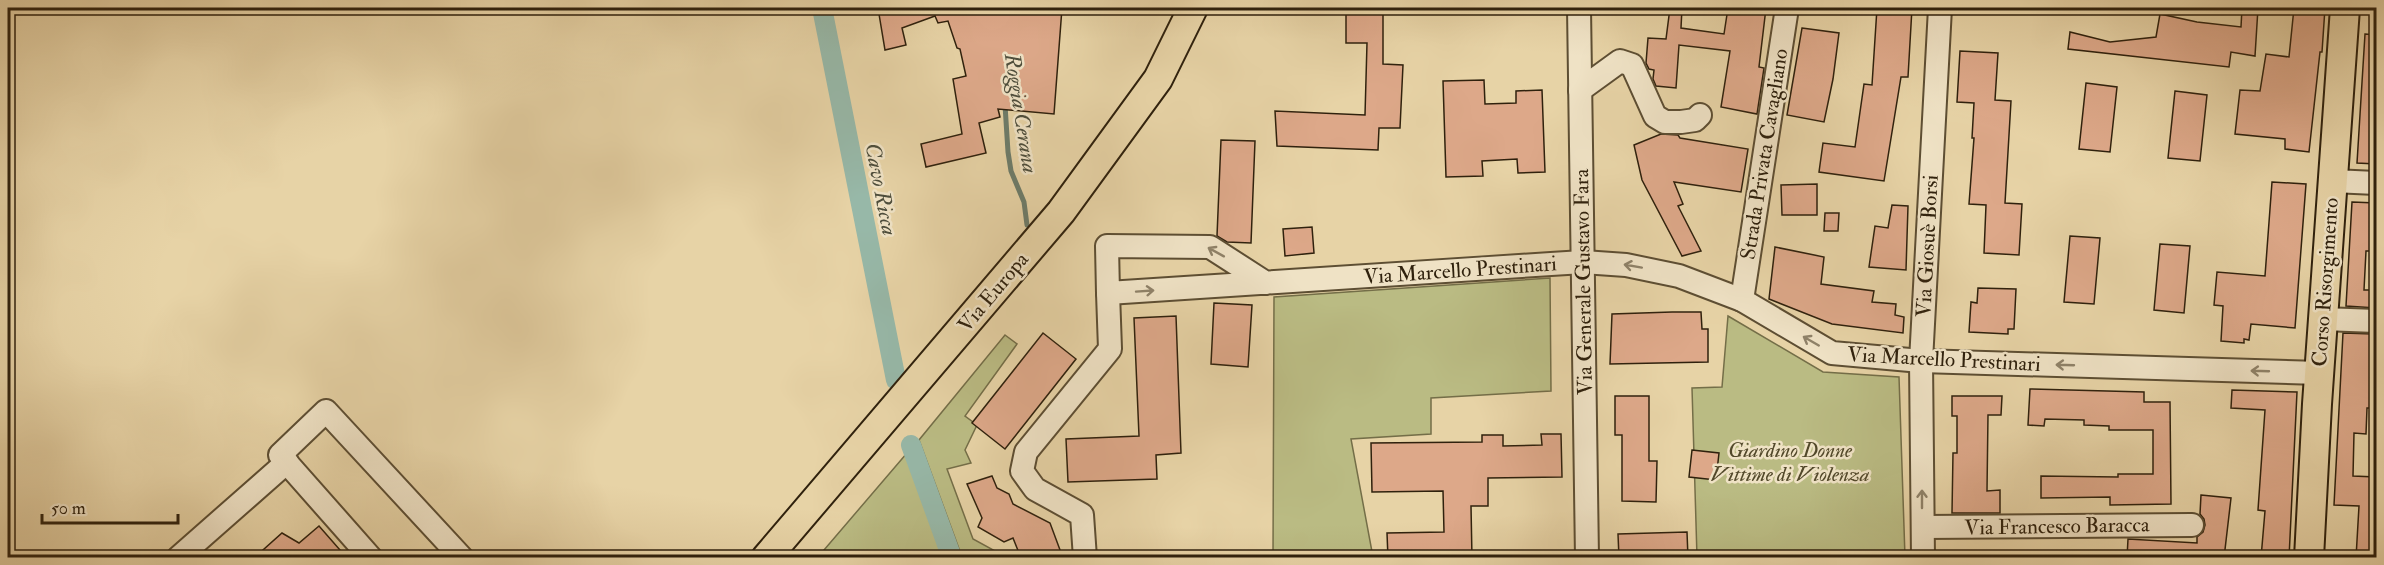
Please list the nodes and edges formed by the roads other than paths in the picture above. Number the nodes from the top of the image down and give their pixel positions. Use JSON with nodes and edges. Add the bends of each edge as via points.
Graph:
{"nodes":[{"id":1,"x":1193,"y":8,"type":"edge"},
{"id":2,"x":1579,"y":8,"type":"edge"},
{"id":3,"x":1787,"y":8,"type":"edge"},
{"id":4,"x":1940,"y":8,"type":"edge"},
{"id":5,"x":2345,"y":8,"type":"edge"},
{"id":6,"x":1580,"y":90,"type":"junction"},
{"id":7,"x":1700,"y":115,"type":"dead end"},
{"id":8,"x":2333,"y":181,"type":"junction"},
{"id":9,"x":2376,"y":183,"type":"edge"},
{"id":10,"x":1583,"y":262,"type":"junction"},
{"id":11,"x":1266,"y":283,"type":"junction"},
{"id":12,"x":1108,"y":293,"type":"junction"},
{"id":13,"x":1742,"y":300,"type":"junction"},
{"id":14,"x":2323,"y":319,"type":"junction"},
{"id":15,"x":2376,"y":321,"type":"edge"},
{"id":16,"x":1921,"y":361,"type":"junction"},
{"id":17,"x":2319,"y":372,"type":"junction"},
{"id":18,"x":286,"y":462,"type":"junction"},
{"id":19,"x":2192,"y":525,"type":"dead end"},
{"id":20,"x":1923,"y":528,"type":"junction"},
{"id":21,"x":178,"y":558,"type":"edge"},
{"id":22,"x":371,"y":558,"type":"edge"},
{"id":23,"x":462,"y":558,"type":"edge"},
{"id":24,"x":766,"y":558,"type":"edge"},
{"id":25,"x":1085,"y":558,"type":"edge"},
{"id":26,"x":1587,"y":558,"type":"edge"},
{"id":27,"x":1923,"y":558,"type":"edge"},
{"id":28,"x":2309,"y":558,"type":"edge"}],
"edges":[{"from":1,"to":24,"type":"main road","name":"Via Europa","via":[[1158,79],[1061,212]]},
{"from":2,"to":6,"type":"street","name":"Via Generale Gustavo Fara"},
{"from":3,"to":13,"type":"street","name":"Strada Privata Cavagliano"},
{"from":4,"to":16,"type":"street","name":"Via Giosuè Borsi"},
{"from":5,"to":8,"type":"main road","name":"Corso Risorgimento"},
{"from":6,"to":7,"type":"street","via":[[1620,61],[1626,62],[1632,65],[1655,116],[1665,122],[1681,122]]},
{"from":6,"to":10,"type":"street","name":"Via Generale Gustavo Fara"},
{"from":8,"to":9,"type":"street"},
{"from":8,"to":14,"type":"main road","name":"Corso Risorgimento"},
{"from":10,"to":11,"type":"street","name":"Via Marcello Prestinari"},
{"from":13,"to":10,"type":"street","name":"Via Marcello Prestinari","one_way":true,"via":[[1679,276],[1626,265]]},
{"from":10,"to":26,"type":"street","name":"Via Generale Gustavo Fara"},
{"from":12,"to":11,"type":"street","name":"Via Marcello Prestinari","one_way":true},
{"from":11,"to":12,"type":"street","one_way":true,"via":[[1210,247],[1107,246]]},
{"from":12,"to":25,"type":"street","via":[[1110,349],[1026,452],[1023,471],[1035,489],[1082,515]]},
{"from":16,"to":13,"type":"street","name":"Via Marcello Prestinari","one_way":true,"via":[[1832,352]]},
{"from":14,"to":15,"type":"street"},
{"from":14,"to":17,"type":"main road","name":"Corso Risorgimento"},
{"from":17,"to":16,"type":"street","name":"Via Marcello Prestinari","one_way":true},
{"from":20,"to":16,"type":"street","name":"Via Giosuè Borsi","one_way":true},
{"from":17,"to":28,"type":"main road","name":"Corso Risorgimento"},
{"from":18,"to":21,"type":"street"},
{"from":18,"to":22,"type":"street"},
{"from":18,"to":23,"type":"street","via":[[280,455],[326,411]]},
{"from":19,"to":20,"type":"street","name":"Via Francesco Baracca"},
{"from":20,"to":27,"type":"street","name":"Via Giosuè Borsi"}]}
